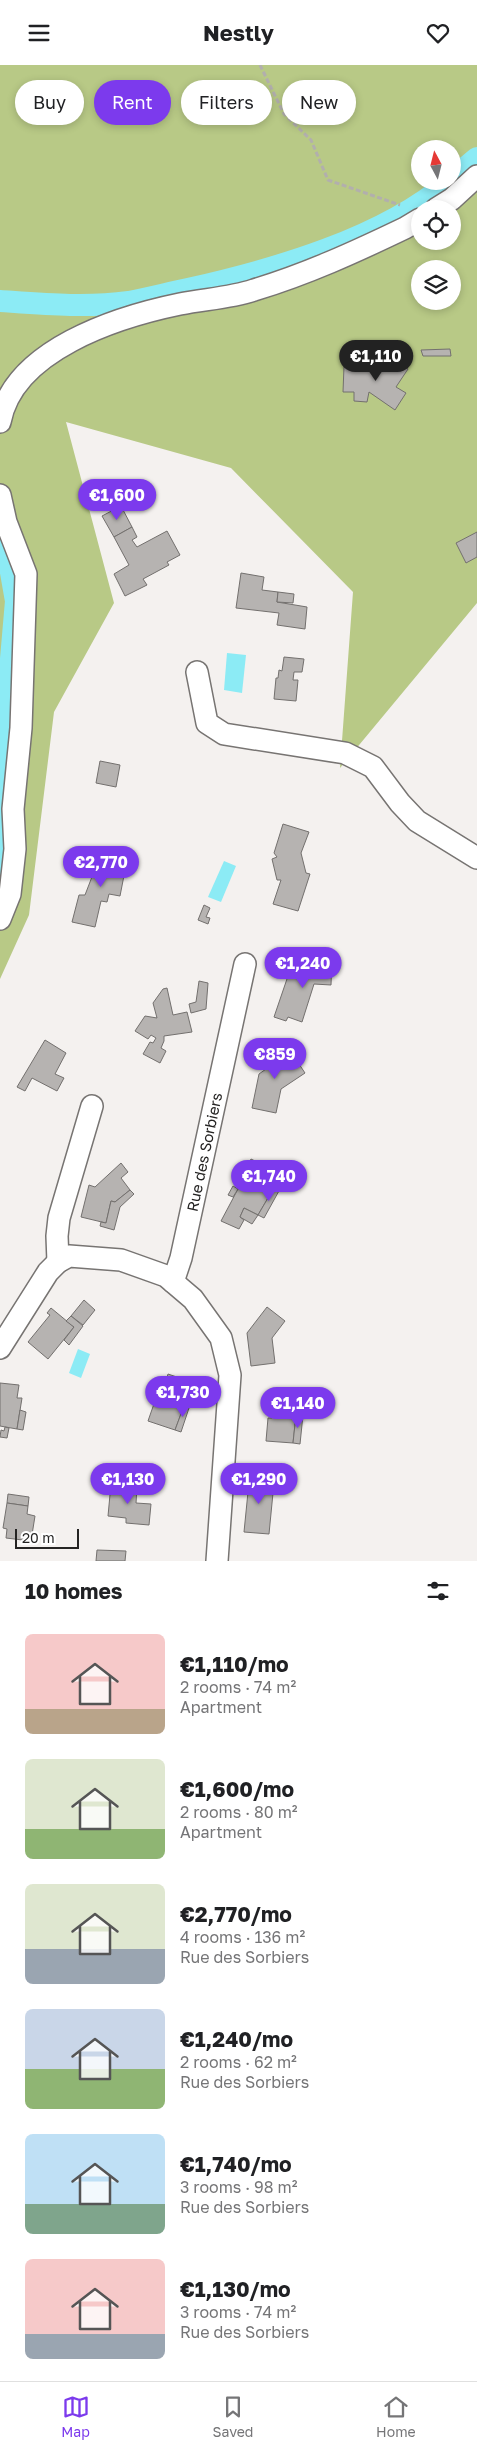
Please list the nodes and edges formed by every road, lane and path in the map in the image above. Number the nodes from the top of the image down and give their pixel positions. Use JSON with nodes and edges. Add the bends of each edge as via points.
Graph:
{"nodes":[{"id":1,"x":260,"y":65,"type":"edge"},
{"id":2,"x":477,"y":176,"type":"edge"},
{"id":3,"x":381,"y":199,"type":"dead end"},
{"id":4,"x":450,"y":200,"type":"edge"},
{"id":5,"x":411,"y":224,"type":"edge"},
{"id":6,"x":0,"y":423,"type":"edge"},
{"id":7,"x":0,"y":495,"type":"edge"},
{"id":8,"x":197,"y":672,"type":"dead end"},
{"id":9,"x":477,"y":858,"type":"edge"},
{"id":10,"x":0,"y":919,"type":"edge"},
{"id":11,"x":245,"y":964,"type":"dead end"},
{"id":12,"x":92,"y":1106,"type":"dead end"},
{"id":13,"x":58,"y":1262,"type":"junction"},
{"id":14,"x":173,"y":1282,"type":"junction"},
{"id":15,"x":0,"y":1348,"type":"edge"},
{"id":16,"x":217,"y":1561,"type":"edge"}],
"edges":[{"from":1,"to":3,"type":"path","via":[[284,114],[311,140],[328,180]]},
{"from":2,"to":4,"type":"street"},
{"from":5,"to":6,"type":"street","via":[[305,274],[251,291],[124,318],[73,339],[30,367],[2,409]]},
{"from":7,"to":10,"type":"street","via":[[26,574],[22,709],[13,809],[15,849],[10,894]]},
{"from":8,"to":9,"type":"street","via":[[207,723],[224,734],[345,753],[373,767],[417,821]]},
{"from":11,"to":14,"type":"street","name":"Rue des Sorbiers","via":[[181,1258]]},
{"from":12,"to":13,"type":"street","via":[[59,1218],[56,1236]]},
{"from":13,"to":14,"type":"street","via":[[69,1256],[121,1260],[166,1276]]},
{"from":13,"to":15,"type":"street","via":[[48,1272]]},
{"from":14,"to":16,"type":"street","via":[[193,1299],[221,1338],[230,1375]]}]}
